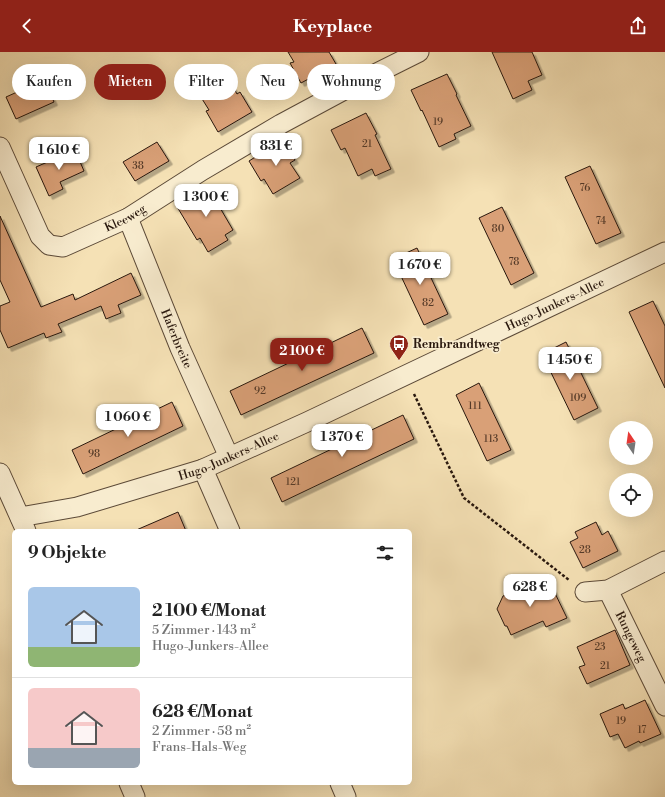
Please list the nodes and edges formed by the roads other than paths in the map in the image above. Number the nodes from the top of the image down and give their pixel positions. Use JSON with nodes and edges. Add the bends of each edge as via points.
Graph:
{"nodes":[{"id":1,"x":419,"y":52,"type":"edge"},
{"id":2,"x":0,"y":147,"type":"edge"},
{"id":3,"x":128,"y":218,"type":"junction"},
{"id":4,"x":665,"y":252,"type":"edge"},
{"id":5,"x":229,"y":457,"type":"junction"},
{"id":6,"x":203,"y":469,"type":"junction"},
{"id":7,"x":0,"y":473,"type":"edge"},
{"id":8,"x":23,"y":524,"type":"edge"},
{"id":9,"x":229,"y":529,"type":"edge"},
{"id":10,"x":665,"y":561,"type":"edge"},
{"id":11,"x":608,"y":590,"type":"junction"},
{"id":12,"x":585,"y":592,"type":"road end"},
{"id":13,"x":665,"y":706,"type":"edge"},
{"id":14,"x":130,"y":785,"type":"edge"},
{"id":15,"x":341,"y":785,"type":"edge"},
{"id":16,"x":135,"y":797,"type":"edge"},
{"id":17,"x":346,"y":797,"type":"edge"}],
"edges":[{"from":1,"to":3,"type":"street","name":"Kleeweg","via":[[281,124]]},
{"from":2,"to":3,"type":"street","name":"Kleeweg","via":[[40,236],[49,245],[63,247]]},
{"from":3,"to":5,"type":"street","name":"Haferbreite","via":[[180,348]]},
{"from":4,"to":5,"type":"street","name":"Hugo-Junkers-Allee"},
{"from":5,"to":6,"type":"street","name":"Hugo-Junkers-Allee"},
{"from":6,"to":8,"type":"street","name":"Hugo-Junkers-Allee"},
{"from":6,"to":9,"type":"street"},
{"from":7,"to":8,"type":"street"},
{"from":10,"to":11,"type":"street"},
{"from":11,"to":12,"type":"street"},
{"from":11,"to":13,"type":"street","name":"Rungeweg"},
{"from":14,"to":16,"type":"street"},
{"from":15,"to":17,"type":"street"}]}
